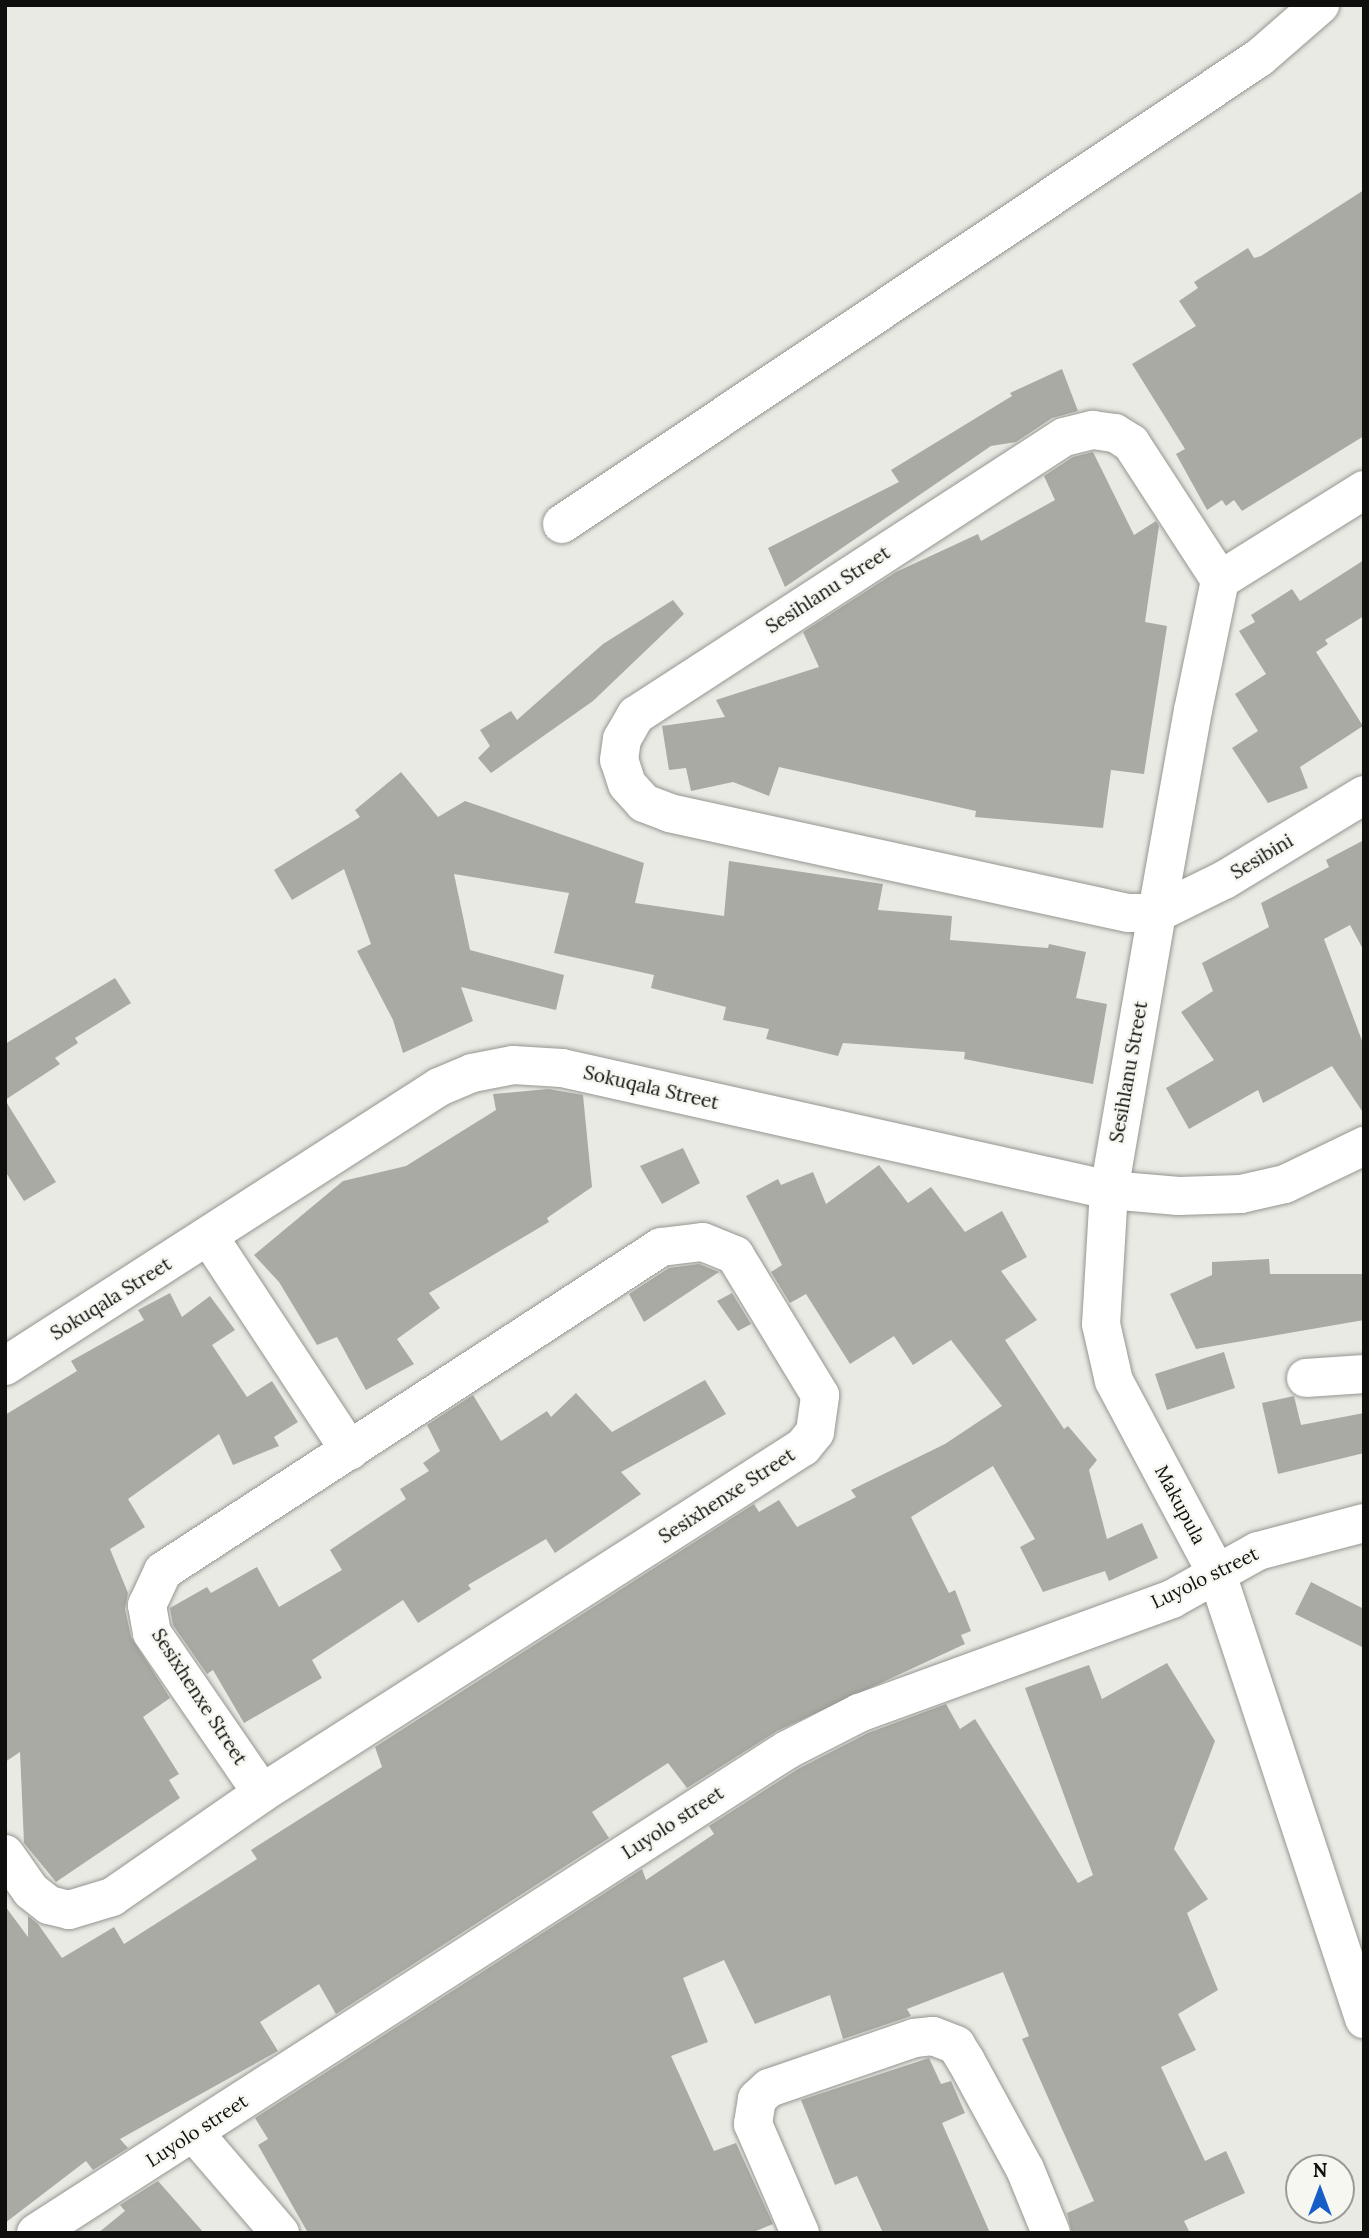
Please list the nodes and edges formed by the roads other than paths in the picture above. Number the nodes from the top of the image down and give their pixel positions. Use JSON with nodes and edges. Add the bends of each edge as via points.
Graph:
{"nodes":[{"id":1,"x":1320,"y":5,"type":"edge"},
{"id":2,"x":1364,"y":490,"type":"edge"},
{"id":3,"x":562,"y":524,"type":"dead end"},
{"id":4,"x":1220,"y":580,"type":"junction"},
{"id":5,"x":1364,"y":795,"type":"edge"},
{"id":6,"x":1157,"y":913,"type":"junction"},
{"id":7,"x":1364,"y":1146,"type":"edge"},
{"id":8,"x":1109,"y":1190,"type":"junction"},
{"id":9,"x":209,"y":1237,"type":"junction"},
{"id":10,"x":5,"y":1366,"type":"edge"},
{"id":11,"x":1364,"y":1374,"type":"edge"},
{"id":12,"x":1306,"y":1378,"type":"dead end"},
{"id":13,"x":350,"y":1451,"type":"junction"},
{"id":14,"x":1364,"y":1523,"type":"edge"},
{"id":15,"x":1217,"y":1574,"type":"junction"},
{"id":16,"x":262,"y":1793,"type":"junction"},
{"id":17,"x":5,"y":1854,"type":"edge"},
{"id":18,"x":1349,"y":1933,"type":"edge"},
{"id":19,"x":1364,"y":2019,"type":"edge"},
{"id":20,"x":194,"y":2133,"type":"junction"},
{"id":21,"x":36,"y":2233,"type":"edge"},
{"id":22,"x":280,"y":2233,"type":"edge"},
{"id":23,"x":800,"y":2233,"type":"edge"},
{"id":24,"x":1051,"y":2233,"type":"edge"}],
"edges":[{"from":1,"to":3,"type":"street","via":[[1259,58]]},
{"from":2,"to":4,"type":"street"},
{"from":4,"to":6,"type":"street","name":"Sesihlanu Street"},
{"from":4,"to":6,"type":"street","name":"Sesihlanu Street","via":[[1131,443],[1115,433],[1093,430],[1064,437],[636,715],[622,739],[620,760],[626,784],[644,803],[670,813],[1088,907]]},
{"from":5,"to":6,"type":"street","name":"Sesibini","via":[[1224,880]]},
{"from":6,"to":8,"type":"street","name":"Sesihlanu Street"},
{"from":7,"to":8,"type":"street","name":"Sokuqala Street","via":[[1285,1184],[1241,1194],[1179,1196]]},
{"from":8,"to":9,"type":"street","name":"Sokuqala Street","via":[[562,1068],[513,1065],[472,1073],[439,1087]]},
{"from":8,"to":15,"type":"street","name":"Makupula","via":[[1101,1324],[1106,1360]]},
{"from":9,"to":10,"type":"street","name":"Sokuqala Street"},
{"from":9,"to":13,"type":"street"},
{"from":11,"to":12,"type":"street"},
{"from":13,"to":16,"type":"street","name":"Sesixhenxe Street","via":[[163,1571],[149,1596],[152,1633]]},
{"from":13,"to":16,"type":"street","name":"Sesixhenxe Street","via":[[661,1247],[679,1242],[722,1247],[735,1255],[820,1395],[816,1432],[803,1447]]},
{"from":14,"to":15,"type":"street","name":"Luyolo street","via":[[1258,1550]]},
{"from":15,"to":18,"type":"street","name":"Makupula"},
{"from":15,"to":20,"type":"street","name":"Luyolo street","via":[[1172,1599],[859,1713],[787,1750]]},
{"from":16,"to":17,"type":"street","name":"Sesixhenxe Street","via":[[112,1897],[91,1906],[69,1910],[49,1905],[31,1891]]},
{"from":18,"to":19,"type":"street","name":"Makupula"},
{"from":20,"to":21,"type":"street","name":"Luyolo street"},
{"from":20,"to":22,"type":"street"},
{"from":23,"to":24,"type":"street","via":[[753,2124],[757,2099],[769,2088],[914,2038],[933,2036],[956,2045],[966,2061],[1025,2169]]}]}
